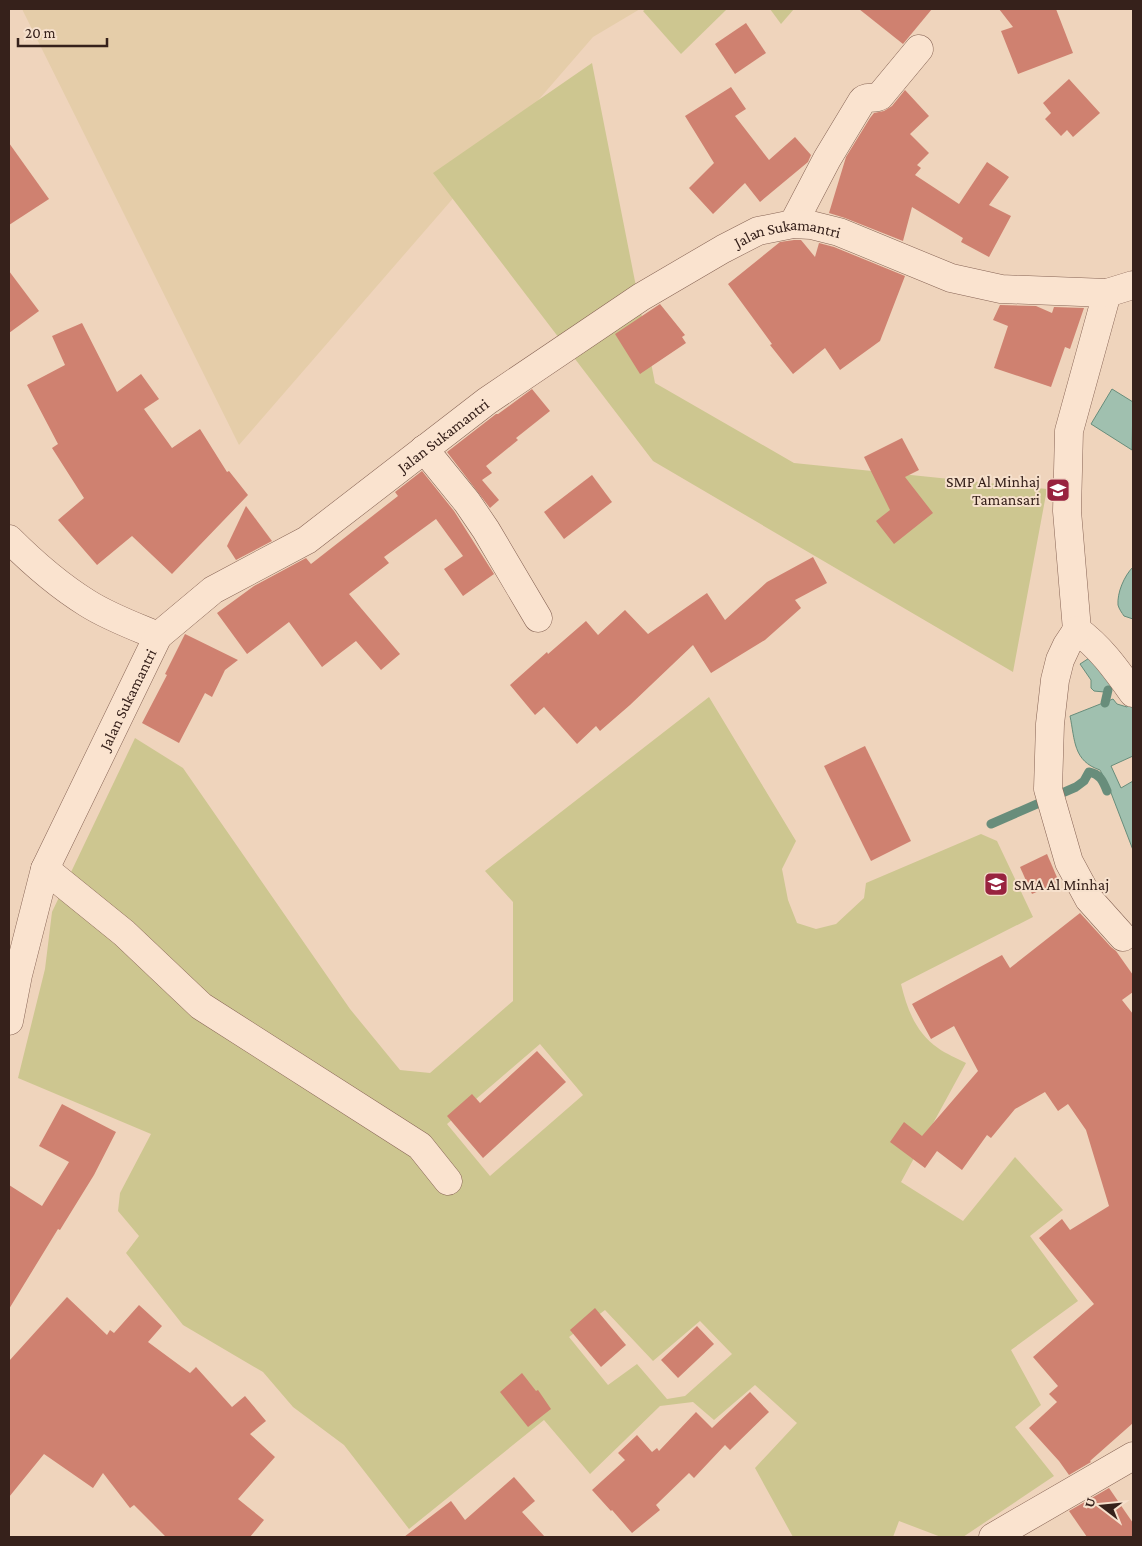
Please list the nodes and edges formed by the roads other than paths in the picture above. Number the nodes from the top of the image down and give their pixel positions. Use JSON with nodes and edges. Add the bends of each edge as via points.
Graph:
{"nodes":[{"id":1,"x":919,"y":49,"type":"dead end"},
{"id":2,"x":793,"y":224,"type":"junction"},
{"id":3,"x":1133,"y":285,"type":"edge"},
{"id":4,"x":1107,"y":293,"type":"junction"},
{"id":5,"x":424,"y":449,"type":"junction"},
{"id":6,"x":9,"y":539,"type":"edge"},
{"id":7,"x":538,"y":618,"type":"dead end"},
{"id":8,"x":1077,"y":630,"type":"junction"},
{"id":9,"x":158,"y":636,"type":"junction"},
{"id":10,"x":1133,"y":693,"type":"edge"},
{"id":11,"x":45,"y":869,"type":"junction"},
{"id":12,"x":1123,"y":937,"type":"dead end"},
{"id":13,"x":9,"y":1021,"type":"edge"},
{"id":14,"x":448,"y":1182,"type":"dead end"},
{"id":15,"x":1133,"y":1456,"type":"edge"},
{"id":16,"x":993,"y":1537,"type":"edge"}],
"edges":[{"from":1,"to":2,"type":"street","via":[[880,96],[862,101]]},
{"from":2,"to":4,"type":"street","name":"Jalan Sukamantri","via":[[839,232],[951,278],[1001,289]]},
{"from":2,"to":5,"type":"street","name":"Jalan Sukamantri","via":[[758,231],[641,297],[487,400]]},
{"from":3,"to":4,"type":"street","name":"Jalan Sukamantri"},
{"from":4,"to":8,"type":"street","via":[[1069,431],[1067,511]]},
{"from":5,"to":7,"type":"street","via":[[486,530]]},
{"from":5,"to":9,"type":"street","name":"Jalan Sukamantri","via":[[307,540],[213,590]]},
{"from":6,"to":9,"type":"street","via":[[55,581],[88,604]]},
{"from":8,"to":10,"type":"street","via":[[1095,644]]},
{"from":8,"to":12,"type":"street","via":[[1060,660],[1055,680],[1050,724],[1050,796],[1069,862],[1089,899]]},
{"from":9,"to":11,"type":"street","name":"Jalan Sukamantri"},
{"from":11,"to":13,"type":"street","name":"Jalan Sukamantri"},
{"from":11,"to":14,"type":"street","via":[[124,933],[201,1006],[420,1146]]},
{"from":15,"to":16,"type":"street"}]}
